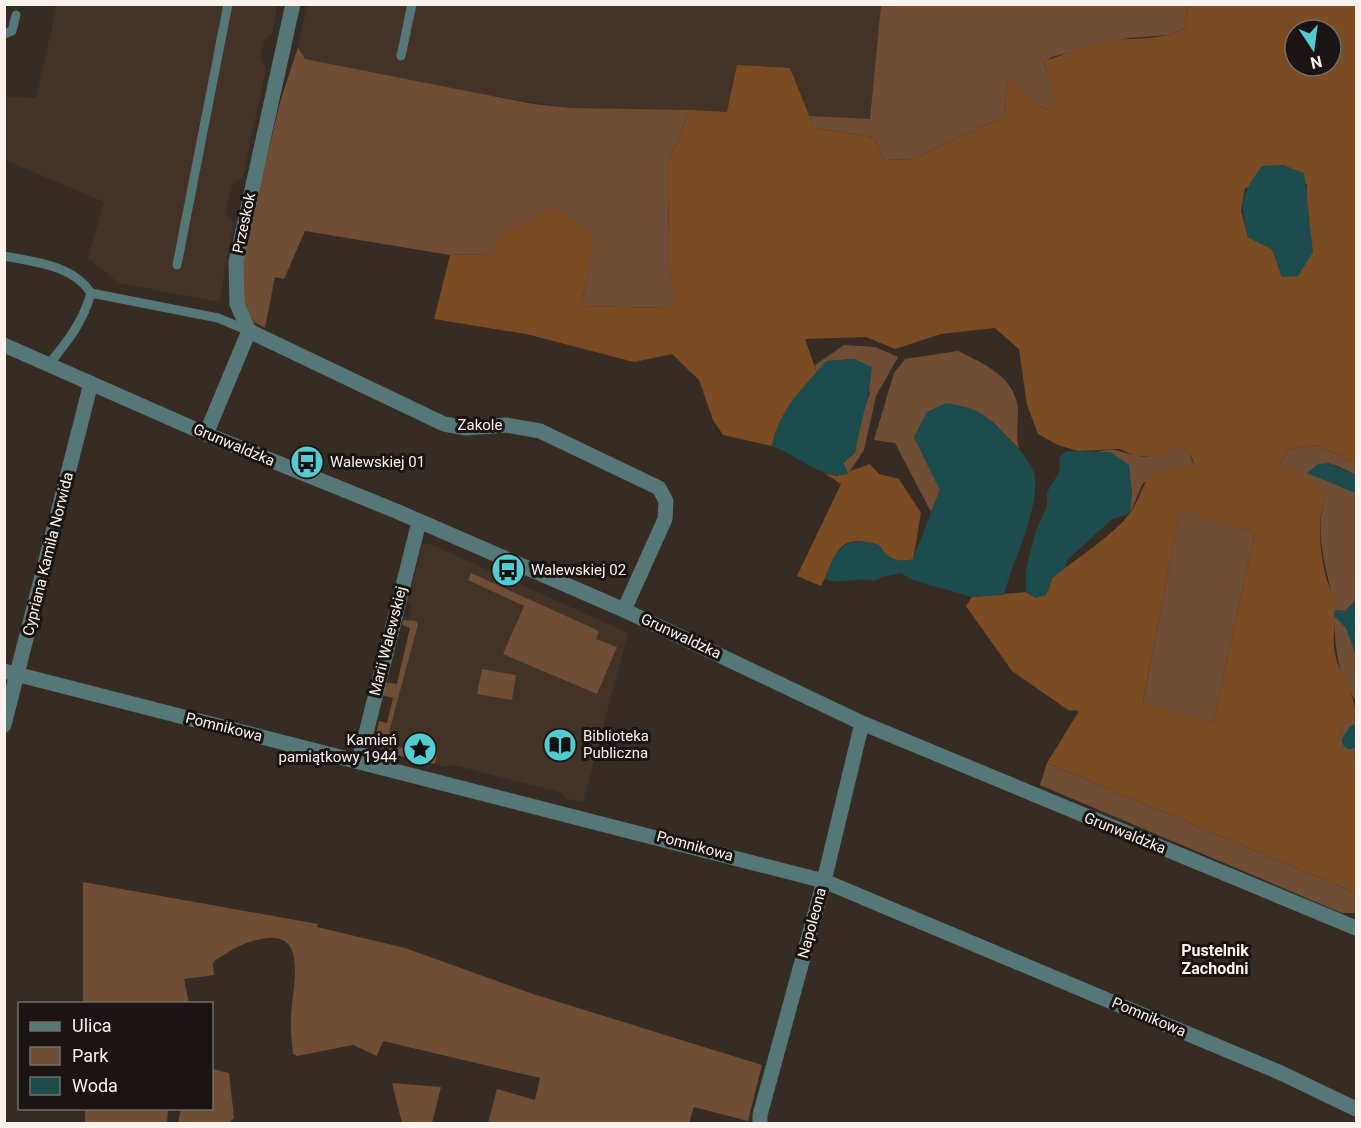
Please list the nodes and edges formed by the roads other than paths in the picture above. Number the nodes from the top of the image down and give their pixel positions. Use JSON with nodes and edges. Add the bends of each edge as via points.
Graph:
{"nodes":[{"id":1,"x":228,"y":4,"type":"edge"},
{"id":2,"x":293,"y":4,"type":"edge"},
{"id":3,"x":412,"y":4,"type":"edge"},
{"id":4,"x":16,"y":15,"type":"dead end"},
{"id":5,"x":4,"y":34,"type":"edge"},
{"id":6,"x":401,"y":56,"type":"dead end"},
{"id":7,"x":4,"y":256,"type":"edge"},
{"id":8,"x":177,"y":265,"type":"dead end"},
{"id":9,"x":91,"y":293,"type":"junction"},
{"id":10,"x":249,"y":331,"type":"junction"},
{"id":11,"x":4,"y":345,"type":"edge"},
{"id":12,"x":49,"y":364,"type":"junction"},
{"id":13,"x":91,"y":383,"type":"junction"},
{"id":14,"x":206,"y":434,"type":"junction"},
{"id":15,"x":419,"y":522,"type":"junction"},
{"id":16,"x":624,"y":610,"type":"junction"},
{"id":17,"x":11,"y":672,"type":"edge"},
{"id":18,"x":862,"y":723,"type":"junction"},
{"id":19,"x":4,"y":725,"type":"edge"},
{"id":20,"x":359,"y":761,"type":"junction"},
{"id":21,"x":824,"y":881,"type":"junction"},
{"id":22,"x":1356,"y":928,"type":"edge"},
{"id":23,"x":1356,"y":1109,"type":"edge"},
{"id":24,"x":760,"y":1124,"type":"edge"}],
"edges":[{"from":1,"to":8,"type":"lane"},
{"from":2,"to":10,"type":"street","name":"Przeskok","via":[[236,262],[237,304]]},
{"from":3,"to":6,"type":"lane"},
{"from":4,"to":5,"type":"lane","via":[[12,31]]},
{"from":7,"to":9,"type":"lane","via":[[72,272]]},
{"from":9,"to":10,"type":"lane","via":[[218,318]]},
{"from":9,"to":12,"type":"lane","via":[[79,325]]},
{"from":10,"to":14,"type":"street"},
{"from":10,"to":16,"type":"street","name":"Zakole","via":[[444,424],[466,428],[506,425],[540,431],[659,488],[666,501],[665,519]]},
{"from":11,"to":12,"type":"street","name":"Grunwaldzka"},
{"from":12,"to":13,"type":"street","name":"Grunwaldzka"},
{"from":13,"to":14,"type":"street","name":"Grunwaldzka"},
{"from":13,"to":17,"type":"street","name":"Cypriana Kamila Norwida"},
{"from":14,"to":15,"type":"street","name":"Grunwaldzka"},
{"from":15,"to":16,"type":"street","name":"Grunwaldzka"},
{"from":15,"to":20,"type":"street","name":"Marii Walewskiej"},
{"from":16,"to":18,"type":"street","name":"Grunwaldzka"},
{"from":17,"to":19,"type":"street","name":"Cypriana Kamila Norwida"},
{"from":17,"to":20,"type":"street","name":"Pomnikowa"},
{"from":18,"to":21,"type":"street","name":"Napoleona"},
{"from":18,"to":22,"type":"street","name":"Grunwaldzka"},
{"from":20,"to":21,"type":"street","name":"Pomnikowa"},
{"from":21,"to":23,"type":"street","name":"Pomnikowa","via":[[1271,1068]]},
{"from":21,"to":24,"type":"street","name":"Napoleona"}]}
